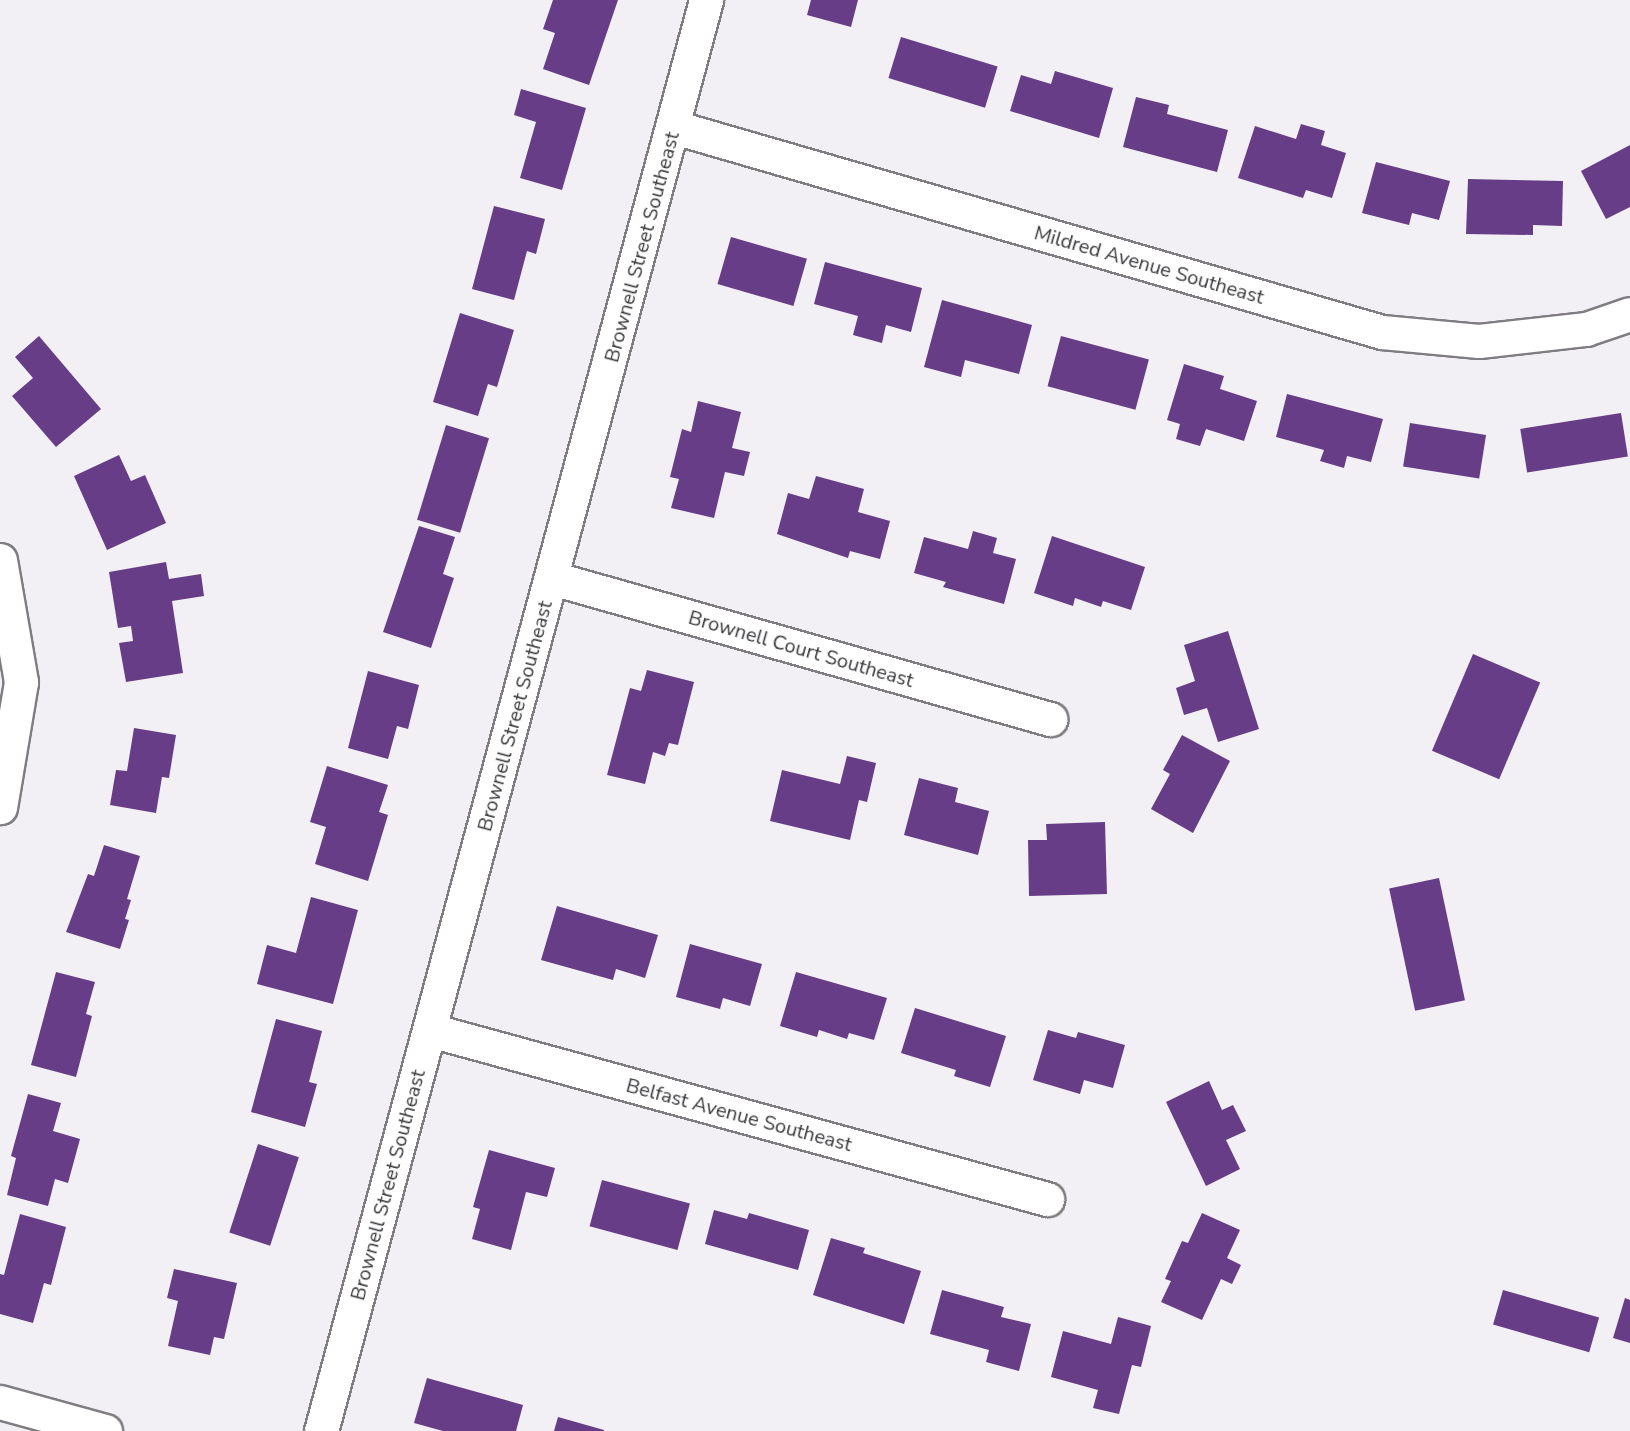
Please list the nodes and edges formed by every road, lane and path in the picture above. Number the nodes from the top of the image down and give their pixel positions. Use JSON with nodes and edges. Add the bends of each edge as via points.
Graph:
{"nodes":[{"id":1,"x":706,"y":0,"type":"edge"},
{"id":2,"x":674,"y":127,"type":"junction"},
{"id":3,"x":1630,"y":314,"type":"edge"},
{"id":4,"x":0,"y":560,"type":"edge"},
{"id":5,"x":552,"y":578,"type":"junction"},
{"id":6,"x":1050,"y":719,"type":"dead end"},
{"id":7,"x":0,"y":807,"type":"edge"},
{"id":8,"x":430,"y":1030,"type":"junction"},
{"id":9,"x":1047,"y":1199,"type":"dead end"},
{"id":10,"x":0,"y":1402,"type":"edge"},
{"id":11,"x":105,"y":1431,"type":"edge"},
{"id":12,"x":321,"y":1431,"type":"edge"}],
"edges":[{"from":1,"to":2,"type":"street","name":"Brownell Street Southeast"},
{"from":2,"to":3,"type":"street","name":"Mildred Avenue Southeast","via":[[1382,332],[1479,341],[1586,329]]},
{"from":2,"to":5,"type":"street","name":"Brownell Street Southeast"},
{"from":4,"to":7,"type":"street","via":[[21,682]]},
{"from":5,"to":6,"type":"street","name":"Brownell Court Southeast"},
{"from":5,"to":8,"type":"street","name":"Brownell Street Southeast"},
{"from":8,"to":9,"type":"street","name":"Belfast Avenue Southeast"},
{"from":8,"to":12,"type":"street","name":"Brownell Street Southeast"},
{"from":10,"to":11,"type":"street"}]}
